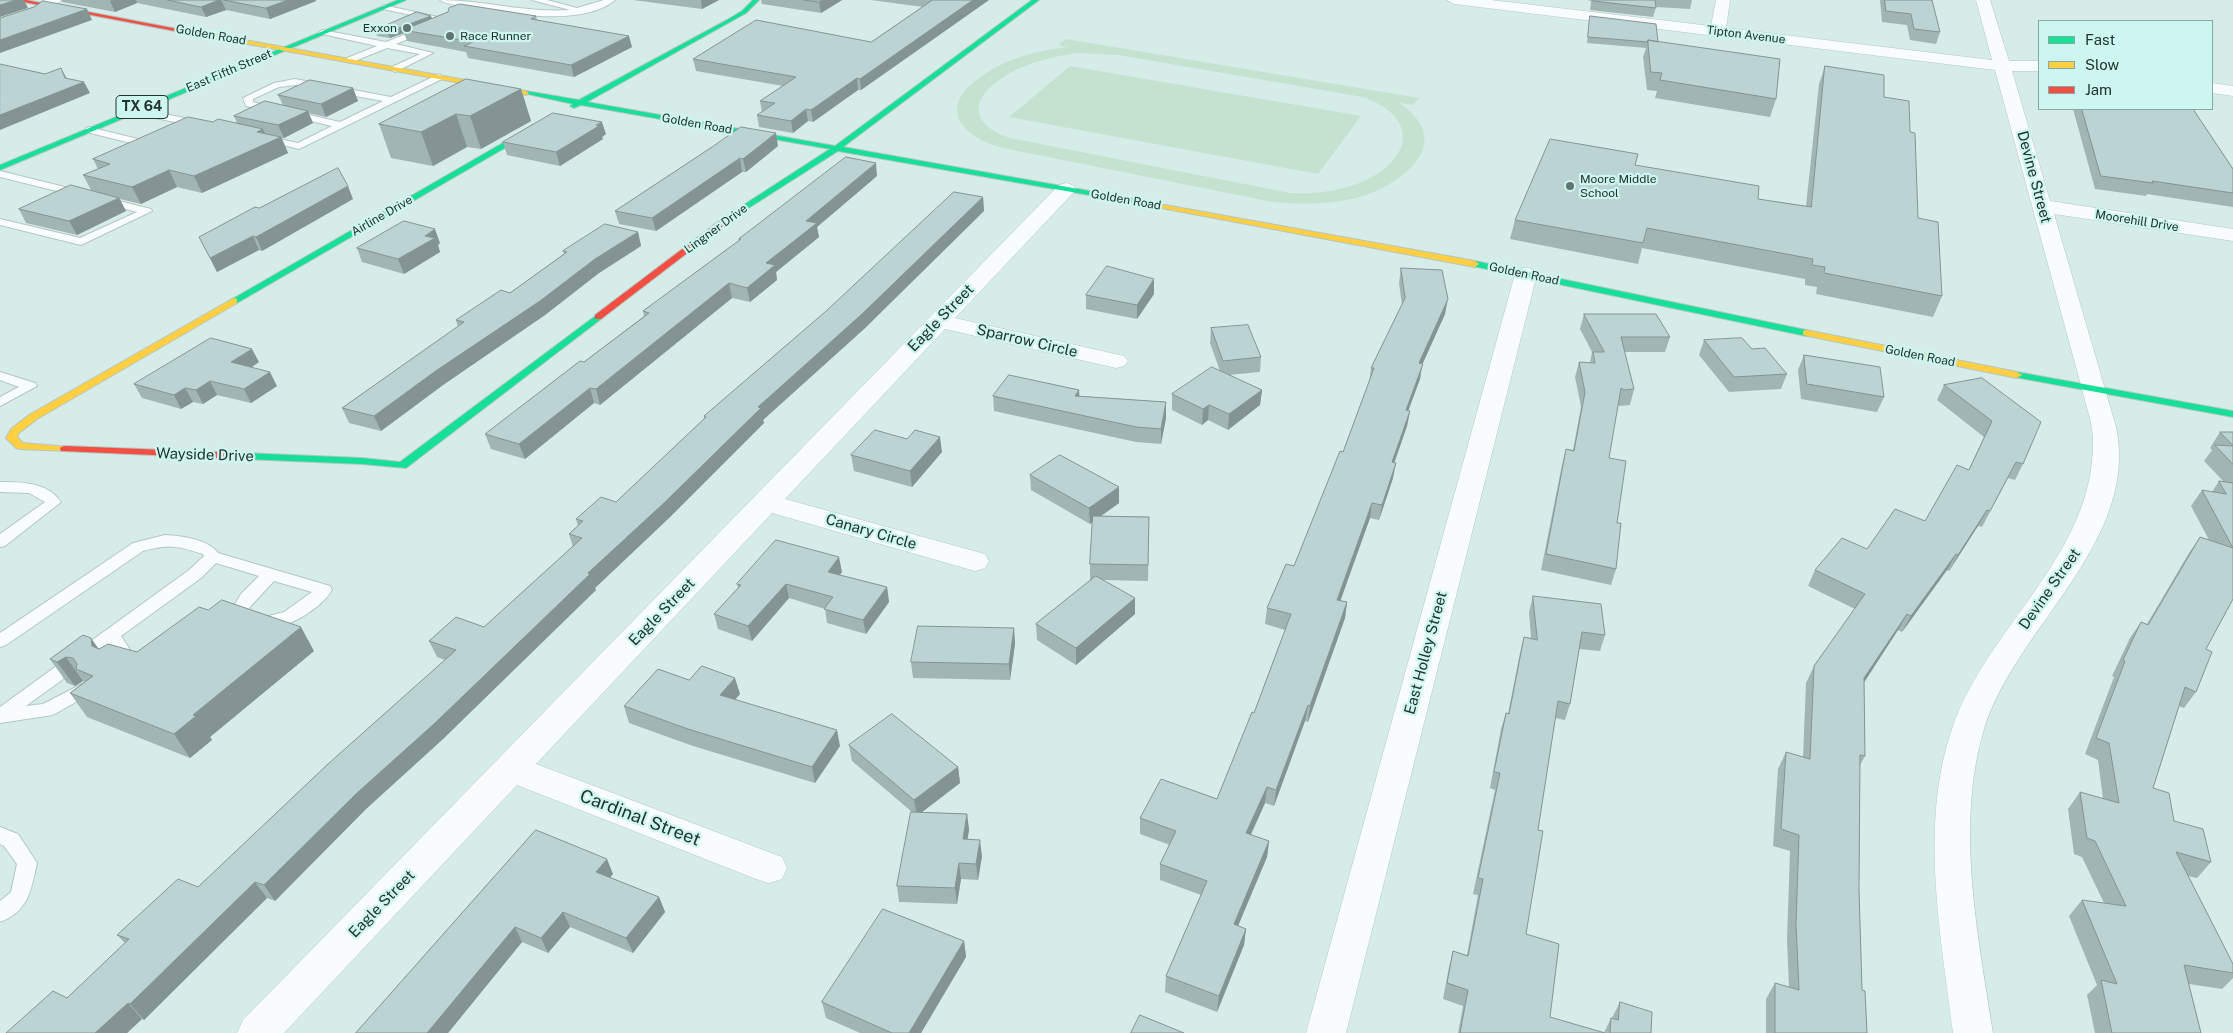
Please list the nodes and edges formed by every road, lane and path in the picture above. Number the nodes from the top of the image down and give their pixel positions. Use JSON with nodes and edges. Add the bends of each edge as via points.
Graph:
{"nodes":[{"id":1,"x":16,"y":0,"type":"edge"},
{"id":2,"x":403,"y":0,"type":"edge"},
{"id":3,"x":444,"y":0,"type":"edge"},
{"id":4,"x":536,"y":0,"type":"edge"},
{"id":5,"x":611,"y":0,"type":"edge"},
{"id":6,"x":756,"y":0,"type":"edge"},
{"id":7,"x":1036,"y":0,"type":"edge"},
{"id":8,"x":1454,"y":0,"type":"edge"},
{"id":9,"x":1723,"y":0,"type":"edge"},
{"id":10,"x":1983,"y":0,"type":"edge"},
{"id":11,"x":458,"y":1,"type":"edge"},
{"id":12,"x":51,"y":3,"type":"edge"},
{"id":13,"x":386,"y":7,"type":"junction"},
{"id":14,"x":582,"y":9,"type":"junction"},
{"id":15,"x":417,"y":13,"type":"junction"},
{"id":16,"x":399,"y":21,"type":"edge"},
{"id":17,"x":0,"y":24,"type":"edge"},
{"id":18,"x":374,"y":32,"type":"edge"},
{"id":19,"x":1718,"y":32,"type":"junction"},
{"id":20,"x":322,"y":33,"type":"junction"},
{"id":21,"x":358,"y":39,"type":"junction"},
{"id":22,"x":389,"y":45,"type":"junction"},
{"id":23,"x":285,"y":48,"type":"junction"},
{"id":24,"x":350,"y":60,"type":"junction"},
{"id":25,"x":2004,"y":66,"type":"junction"},
{"id":26,"x":2038,"y":66,"type":"edge"},
{"id":27,"x":395,"y":69,"type":"junction"},
{"id":28,"x":439,"y":77,"type":"junction"},
{"id":29,"x":2213,"y":88,"type":"edge"},
{"id":30,"x":2233,"y":91,"type":"edge"},
{"id":31,"x":368,"y":95,"type":"junction"},
{"id":32,"x":393,"y":100,"type":"junction"},
{"id":33,"x":579,"y":103,"type":"junction"},
{"id":34,"x":134,"y":111,"type":"junction"},
{"id":35,"x":561,"y":113,"type":"edge"},
{"id":36,"x":189,"y":122,"type":"junction"},
{"id":37,"x":544,"y":123,"type":"edge"},
{"id":38,"x":336,"y":124,"type":"junction"},
{"id":39,"x":208,"y":126,"type":"edge"},
{"id":40,"x":88,"y":130,"type":"junction"},
{"id":41,"x":254,"y":136,"type":"edge"},
{"id":42,"x":835,"y":149,"type":"junction"},
{"id":43,"x":0,"y":168,"type":"edge"},
{"id":44,"x":0,"y":174,"type":"edge"},
{"id":45,"x":1066,"y":189,"type":"junction"},
{"id":46,"x":2041,"y":206,"type":"junction"},
{"id":47,"x":0,"y":222,"type":"edge"},
{"id":48,"x":2233,"y":235,"type":"edge"},
{"id":49,"x":1526,"y":274,"type":"junction"},
{"id":50,"x":938,"y":321,"type":"junction"},
{"id":51,"x":1116,"y":360,"type":"dead end"},
{"id":52,"x":0,"y":376,"type":"edge"},
{"id":53,"x":2094,"y":389,"type":"junction"},
{"id":54,"x":0,"y":402,"type":"edge"},
{"id":55,"x":2233,"y":414,"type":"edge"},
{"id":56,"x":11,"y":438,"type":"joint"},
{"id":57,"x":402,"y":466,"type":"joint"},
{"id":58,"x":0,"y":487,"type":"edge"},
{"id":59,"x":766,"y":503,"type":"junction"},
{"id":60,"x":0,"y":542,"type":"edge"},
{"id":61,"x":213,"y":557,"type":"junction"},
{"id":62,"x":975,"y":561,"type":"dead end"},
{"id":63,"x":271,"y":574,"type":"junction"},
{"id":64,"x":246,"y":615,"type":"edge"},
{"id":65,"x":267,"y":622,"type":"edge"},
{"id":66,"x":110,"y":636,"type":"junction"},
{"id":67,"x":0,"y":641,"type":"edge"},
{"id":68,"x":116,"y":665,"type":"edge"},
{"id":69,"x":84,"y":689,"type":"edge"},
{"id":70,"x":0,"y":716,"type":"edge"},
{"id":71,"x":512,"y":769,"type":"junction"},
{"id":72,"x":0,"y":835,"type":"edge"},
{"id":73,"x":769,"y":868,"type":"dead end"},
{"id":74,"x":0,"y":913,"type":"edge"},
{"id":75,"x":257,"y":1033,"type":"edge"},
{"id":76,"x":1326,"y":1033,"type":"edge"},
{"id":77,"x":1973,"y":1033,"type":"edge"}],
"edges":[{"from":1,"to":12,"type":"street","name":"Golden Road"},
{"from":2,"to":13,"type":"street","name":"East Fifth Street","number":"TX 64"},
{"from":3,"to":11,"type":"lane"},
{"from":4,"to":14,"type":"lane"},
{"from":5,"to":14,"type":"lane"},
{"from":6,"to":33,"type":"street","via":[[729,22]]},
{"from":7,"to":42,"type":"street","name":"Lingner Drive"},
{"from":8,"to":19,"type":"street","name":"Tipton Avenue"},
{"from":9,"to":19,"type":"street"},
{"from":10,"to":25,"type":"street","name":"Devine Street"},
{"from":11,"to":14,"type":"lane","via":[[541,15],[567,14]]},
{"from":12,"to":17,"type":"street","via":[[34,13]]},
{"from":12,"to":23,"type":"street","name":"Golden Road"},
{"from":13,"to":15,"type":"lane"},
{"from":13,"to":20,"type":"street","name":"East Fifth Street","number":"TX 64"},
{"from":15,"to":16,"type":"lane"},
{"from":15,"to":22,"type":"lane","via":[[448,20],[410,33]]},
{"from":18,"to":21,"type":"lane"},
{"from":19,"to":25,"type":"street","name":"Tipton Avenue"},
{"from":20,"to":21,"type":"lane"},
{"from":20,"to":23,"type":"street","name":"East Fifth Street","number":"TX 64"},
{"from":21,"to":22,"type":"lane"},
{"from":22,"to":24,"type":"lane"},
{"from":22,"to":27,"type":"lane","via":[[430,53]]},
{"from":23,"to":24,"type":"street","name":"Golden Road"},
{"from":23,"to":34,"type":"street","name":"East Fifth Street","number":"TX 64"},
{"from":24,"to":27,"type":"street","name":"Golden Road"},
{"from":25,"to":26,"type":"street","name":"Tipton Avenue"},
{"from":25,"to":46,"type":"street","name":"Devine Street"},
{"from":27,"to":28,"type":"street","name":"Golden Road"},
{"from":28,"to":32,"type":"lane"},
{"from":28,"to":33,"type":"street","name":"Golden Road"},
{"from":29,"to":30,"type":"street"},
{"from":31,"to":32,"type":"lane"},
{"from":31,"to":38,"type":"lane","via":[[300,87],[272,98],[266,104],[327,117]]},
{"from":31,"to":38,"type":"lane","via":[[295,82],[277,85],[248,98],[249,104]]},
{"from":32,"to":38,"type":"lane"},
{"from":33,"to":35,"type":"street"},
{"from":33,"to":42,"type":"street","name":"Golden Road"},
{"from":34,"to":36,"type":"lane"},
{"from":34,"to":40,"type":"street","name":"East Fifth Street","number":"TX 64"},
{"from":36,"to":39,"type":"lane"},
{"from":36,"to":40,"type":"lane","via":[[143,143]]},
{"from":37,"to":56,"type":"street","name":"Airline Drive","via":[[33,417]]},
{"from":38,"to":41,"type":"lane","via":[[300,146]]},
{"from":40,"to":43,"type":"street","name":"East Fifth Street","number":"TX 64"},
{"from":42,"to":45,"type":"street","name":"Golden Road"},
{"from":42,"to":57,"type":"street","name":"Lingner Drive","via":[[716,227]]},
{"from":44,"to":47,"type":"lane","via":[[147,210],[81,242]]},
{"from":45,"to":49,"type":"street","name":"Golden Road"},
{"from":45,"to":50,"type":"street","name":"Eagle Street"},
{"from":46,"to":48,"type":"street","name":"Moorehill Drive"},
{"from":46,"to":53,"type":"street","name":"Devine Street"},
{"from":49,"to":53,"type":"street","name":"Golden Road","via":[[1887,350]]},
{"from":49,"to":76,"type":"street","name":"East Holley Street"},
{"from":50,"to":51,"type":"street","name":"Sparrow Circle"},
{"from":50,"to":59,"type":"street","name":"Eagle Street"},
{"from":52,"to":54,"type":"lane","via":[[30,386]]},
{"from":53,"to":55,"type":"street","name":"Golden Road"},
{"from":53,"to":77,"type":"street","name":"Devine Street","via":[[2106,441],[2103,476],[2091,522],[2068,565],[1989,681],[1968,730],[1959,774],[1954,815],[1954,864],[1957,917]]},
{"from":56,"to":57,"type":"street","name":"Wayside Drive","via":[[20,446],[31,448],[362,461]]},
{"from":58,"to":60,"type":"lane","via":[[28,487],[47,494],[54,502]]},
{"from":59,"to":62,"type":"street","name":"Canary Circle"},
{"from":59,"to":71,"type":"street","name":"Eagle Street"},
{"from":61,"to":63,"type":"lane"},
{"from":61,"to":66,"type":"lane","via":[[196,574]]},
{"from":61,"to":67,"type":"lane","via":[[208,550],[179,541],[166,540],[138,547]]},
{"from":63,"to":64,"type":"lane","via":[[240,609]]},
{"from":63,"to":65,"type":"lane","via":[[324,590],[282,620]]},
{"from":66,"to":68,"type":"lane","via":[[122,645],[125,653]]},
{"from":66,"to":70,"type":"lane"},
{"from":69,"to":70,"type":"lane","via":[[47,710]]},
{"from":71,"to":73,"type":"street","name":"Cardinal Street"},
{"from":71,"to":75,"type":"street","name":"Eagle Street"},
{"from":72,"to":74,"type":"lane","via":[[11,840],[27,863],[20,896]]}]}
